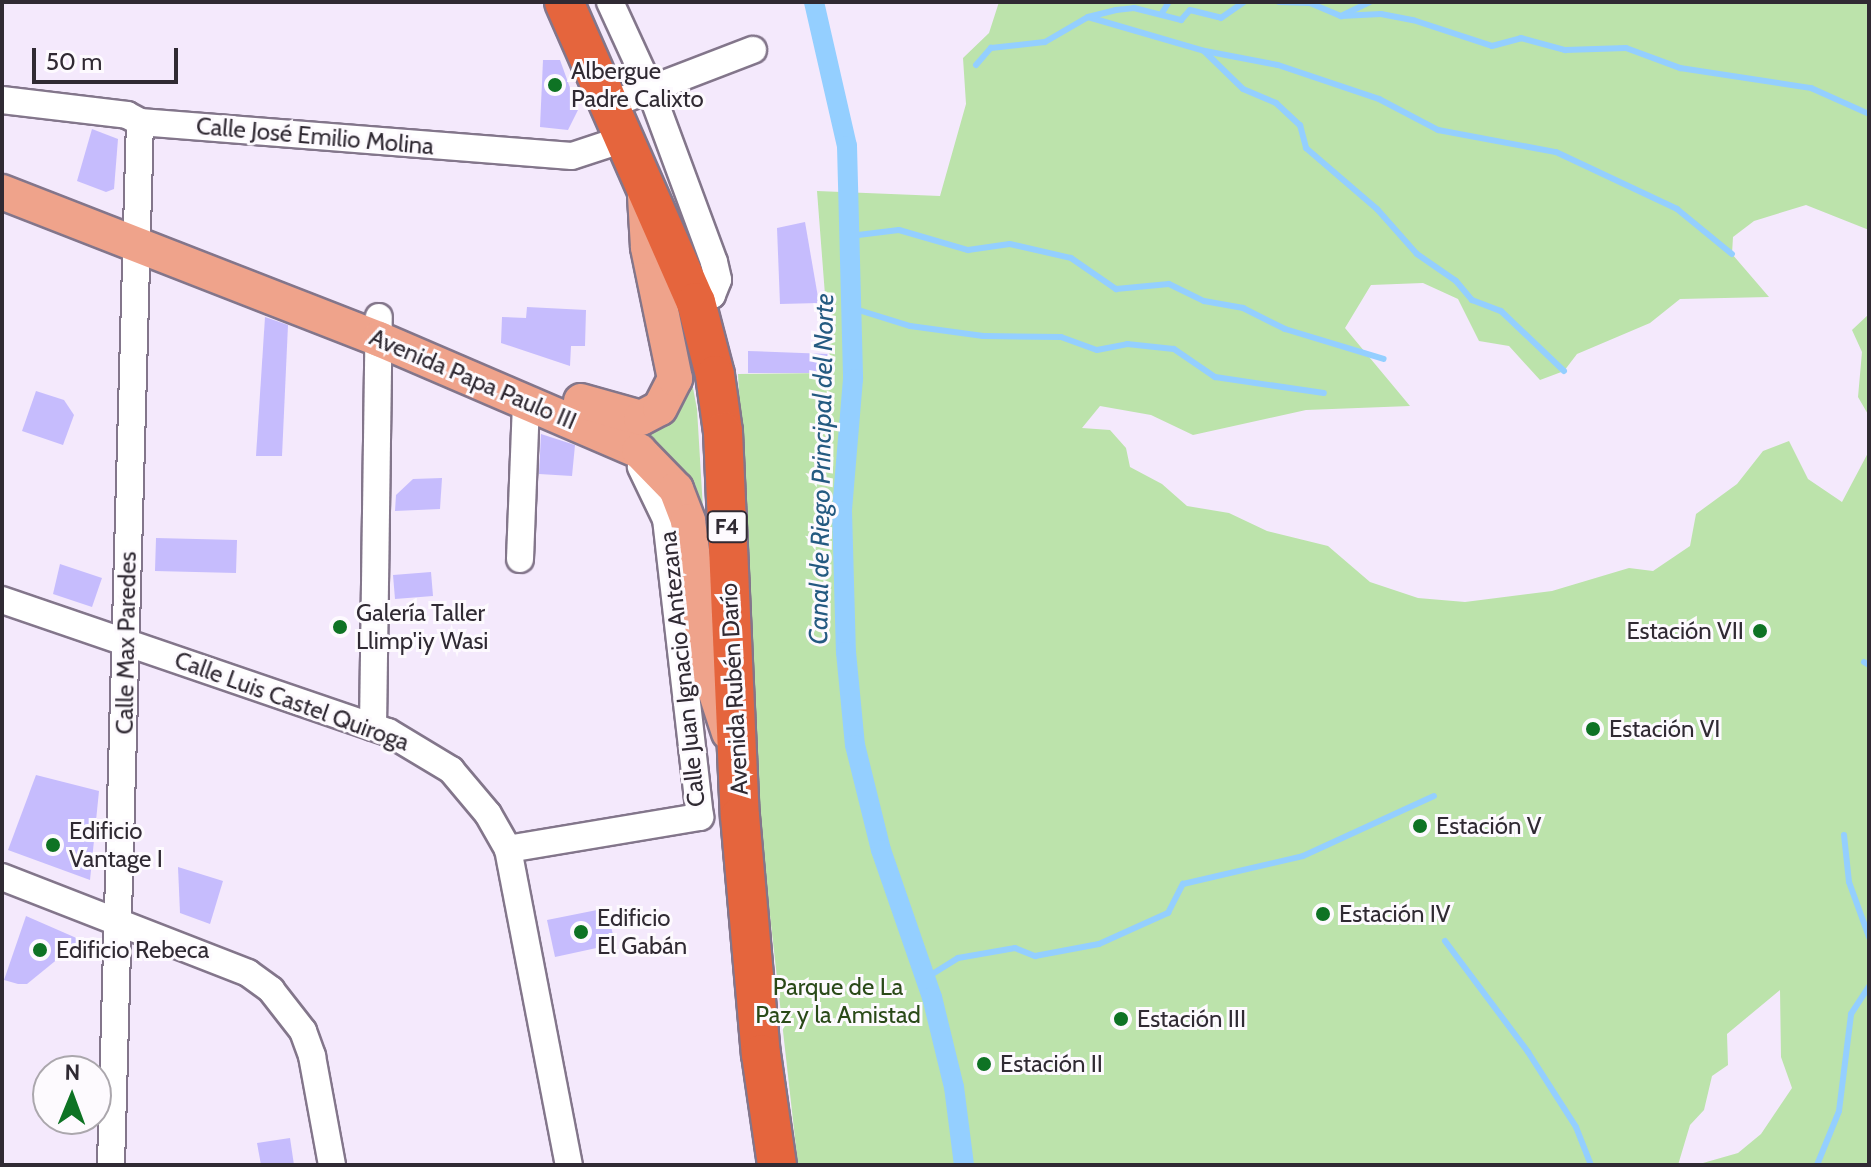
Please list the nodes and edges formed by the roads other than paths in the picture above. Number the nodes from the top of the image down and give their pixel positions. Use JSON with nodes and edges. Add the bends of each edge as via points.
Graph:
{"nodes":[{"id":1,"x":610,"y":2,"type":"edge"},
{"id":2,"x":580,"y":9,"type":"edge"},
{"id":3,"x":753,"y":50,"type":"dead end"},
{"id":4,"x":650,"y":89,"type":"junction"},
{"id":5,"x":2,"y":100,"type":"edge"},
{"id":6,"x":619,"y":121,"type":"junction"},
{"id":7,"x":140,"y":122,"type":"junction"},
{"id":8,"x":2,"y":169,"type":"edge"},
{"id":9,"x":644,"y":176,"type":"junction"},
{"id":10,"x":2,"y":192,"type":"edge"},
{"id":11,"x":137,"y":234,"type":"junction"},
{"id":12,"x":696,"y":302,"type":"junction"},
{"id":13,"x":379,"y":328,"type":"junction"},
{"id":14,"x":526,"y":401,"type":"junction"},
{"id":15,"x":617,"y":439,"type":"junction"},
{"id":16,"x":520,"y":559,"type":"dead end"},
{"id":17,"x":2,"y":600,"type":"edge"},
{"id":18,"x":125,"y":641,"type":"junction"},
{"id":19,"x":373,"y":727,"type":"junction"},
{"id":20,"x":736,"y":754,"type":"junction"},
{"id":21,"x":508,"y":849,"type":"junction"},
{"id":22,"x":2,"y":877,"type":"edge"},
{"id":23,"x":120,"y":924,"type":"junction"},
{"id":24,"x":111,"y":1165,"type":"edge"},
{"id":25,"x":332,"y":1165,"type":"edge"},
{"id":26,"x":569,"y":1165,"type":"edge"},
{"id":27,"x":777,"y":1165,"type":"edge"}],
"edges":[{"from":1,"to":4,"type":"street"},
{"from":2,"to":6,"type":"highway","name":"Avenida Rubén Darío","number":"F4"},
{"from":3,"to":4,"type":"street","name":"Calle José Emilio Molina"},
{"from":4,"to":6,"type":"street","name":"Calle José Emilio Molina"},
{"from":4,"to":12,"type":"street","via":[[718,280],[712,295]]},
{"from":5,"to":7,"type":"street","name":"Calle José Emilio Molina","via":[[127,115]]},
{"from":6,"to":7,"type":"street","name":"Calle José Emilio Molina","via":[[572,156]]},
{"from":6,"to":9,"type":"highway","name":"Avenida Rubén Darío","number":"F4"},
{"from":7,"to":11,"type":"street","name":"Calle Max Paredes"},
{"from":8,"to":11,"type":"main road","name":"Avenida Papa Paulo III"},
{"from":9,"to":12,"type":"highway","name":"Avenida Rubén Darío","number":"F4"},
{"from":9,"to":13,"type":"main road","name":"Avenida Papa Paulo III","via":[[648,247],[675,379],[652,414],[629,418]]},
{"from":10,"to":11,"type":"main road","name":"Avenida Papa Paulo III"},
{"from":11,"to":13,"type":"main road","name":"Avenida Papa Paulo III"},
{"from":11,"to":18,"type":"street","name":"Calle Max Paredes"},
{"from":12,"to":20,"type":"highway","name":"Avenida Rubén Darío","number":"F4","via":[[723,432]]},
{"from":13,"to":14,"type":"main road","name":"Avenida Papa Paulo III"},
{"from":13,"to":19,"type":"street"},
{"from":14,"to":15,"type":"main road","name":"Avenida Papa Paulo III"},
{"from":14,"to":16,"type":"street"},
{"from":15,"to":20,"type":"main road","name":"Avenida Papa Paulo III","via":[[659,467],[688,521],[708,669]]},
{"from":15,"to":21,"type":"street","name":"Calle Juan Ignacio Antezana","via":[[658,493],[666,519],[700,817]]},
{"from":17,"to":18,"type":"street","name":"Calle Luis Castel Quiroga"},
{"from":18,"to":19,"type":"street","name":"Calle Luis Castel Quiroga"},
{"from":18,"to":23,"type":"street","name":"Calle Max Paredes"},
{"from":19,"to":21,"type":"street","name":"Calle Luis Castel Quiroga","via":[[421,748],[451,770],[488,814]]},
{"from":20,"to":27,"type":"highway","name":"Avenida Rubén Darío","number":"F4","via":[[761,1054]]},
{"from":21,"to":26,"type":"street","name":"Calle Luis Castel Quiroga"},
{"from":22,"to":23,"type":"street"},
{"from":23,"to":24,"type":"street","name":"Calle Max Paredes"},
{"from":23,"to":25,"type":"street","via":[[248,973],[289,1010],[312,1056]]}]}
